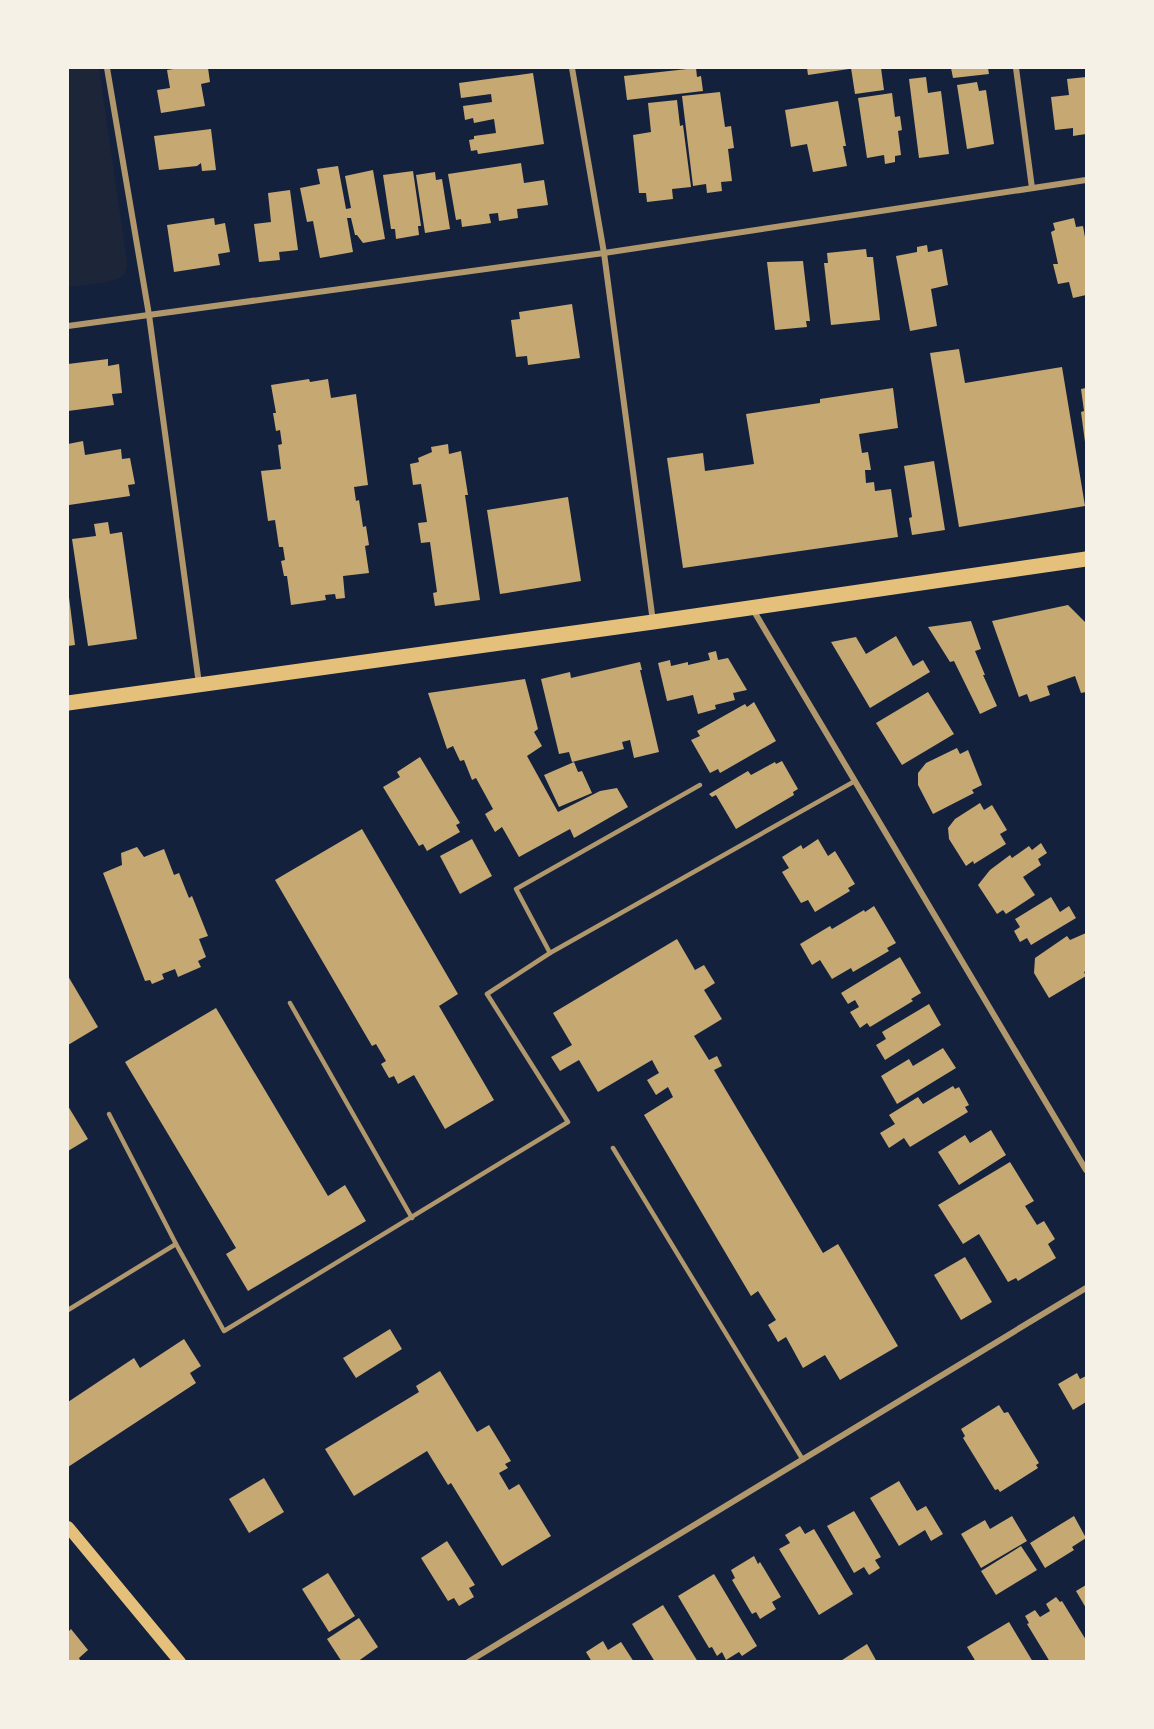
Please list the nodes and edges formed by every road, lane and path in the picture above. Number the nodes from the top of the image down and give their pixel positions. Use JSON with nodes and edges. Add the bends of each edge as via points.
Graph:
{"nodes":[{"id":1,"x":107,"y":68,"type":"edge"},
{"id":2,"x":572,"y":68,"type":"edge"},
{"id":3,"x":1016,"y":68,"type":"edge"},
{"id":4,"x":1086,"y":180,"type":"edge"},
{"id":5,"x":1032,"y":188,"type":"junction"},
{"id":6,"x":604,"y":254,"type":"junction"},
{"id":7,"x":149,"y":315,"type":"junction"},
{"id":8,"x":68,"y":326,"type":"edge"},
{"id":9,"x":1086,"y":559,"type":"edge"},
{"id":10,"x":751,"y":608,"type":"junction"},
{"id":11,"x":653,"y":622,"type":"junction"},
{"id":12,"x":199,"y":684,"type":"junction"},
{"id":13,"x":68,"y":703,"type":"edge"},
{"id":14,"x":855,"y":781,"type":"junction"},
{"id":15,"x":700,"y":785,"type":"dead end"},
{"id":16,"x":550,"y":954,"type":"junction"},
{"id":17,"x":290,"y":1003,"type":"dead end"},
{"id":18,"x":109,"y":1114,"type":"dead end"},
{"id":19,"x":613,"y":1148,"type":"dead end"},
{"id":20,"x":1086,"y":1170,"type":"edge"},
{"id":21,"x":412,"y":1218,"type":"junction"},
{"id":22,"x":176,"y":1244,"type":"junction"},
{"id":23,"x":1086,"y":1288,"type":"edge"},
{"id":24,"x":68,"y":1310,"type":"edge"},
{"id":25,"x":803,"y":1460,"type":"junction"},
{"id":26,"x":68,"y":1527,"type":"edge"},
{"id":27,"x":180,"y":1662,"type":"edge"},
{"id":28,"x":468,"y":1662,"type":"edge"}],
"edges":[{"from":1,"to":7,"type":"street"},
{"from":2,"to":6,"type":"street"},
{"from":3,"to":5,"type":"street"},
{"from":4,"to":5,"type":"street"},
{"from":5,"to":6,"type":"street"},
{"from":6,"to":7,"type":"street"},
{"from":6,"to":11,"type":"street"},
{"from":7,"to":8,"type":"street"},
{"from":7,"to":12,"type":"street"},
{"from":9,"to":10,"type":"main road"},
{"from":10,"to":11,"type":"main road"},
{"from":10,"to":14,"type":"street"},
{"from":11,"to":12,"type":"main road"},
{"from":12,"to":13,"type":"main road"},
{"from":14,"to":16,"type":"lane"},
{"from":14,"to":20,"type":"street"},
{"from":15,"to":16,"type":"lane","via":[[516,889]]},
{"from":16,"to":21,"type":"lane","via":[[487,994],[568,1122]]},
{"from":17,"to":21,"type":"lane"},
{"from":18,"to":22,"type":"lane"},
{"from":19,"to":25,"type":"lane"},
{"from":21,"to":22,"type":"lane","via":[[224,1331]]},
{"from":22,"to":24,"type":"lane"},
{"from":23,"to":25,"type":"street"},
{"from":25,"to":28,"type":"street"},
{"from":26,"to":27,"type":"main road"}]}
